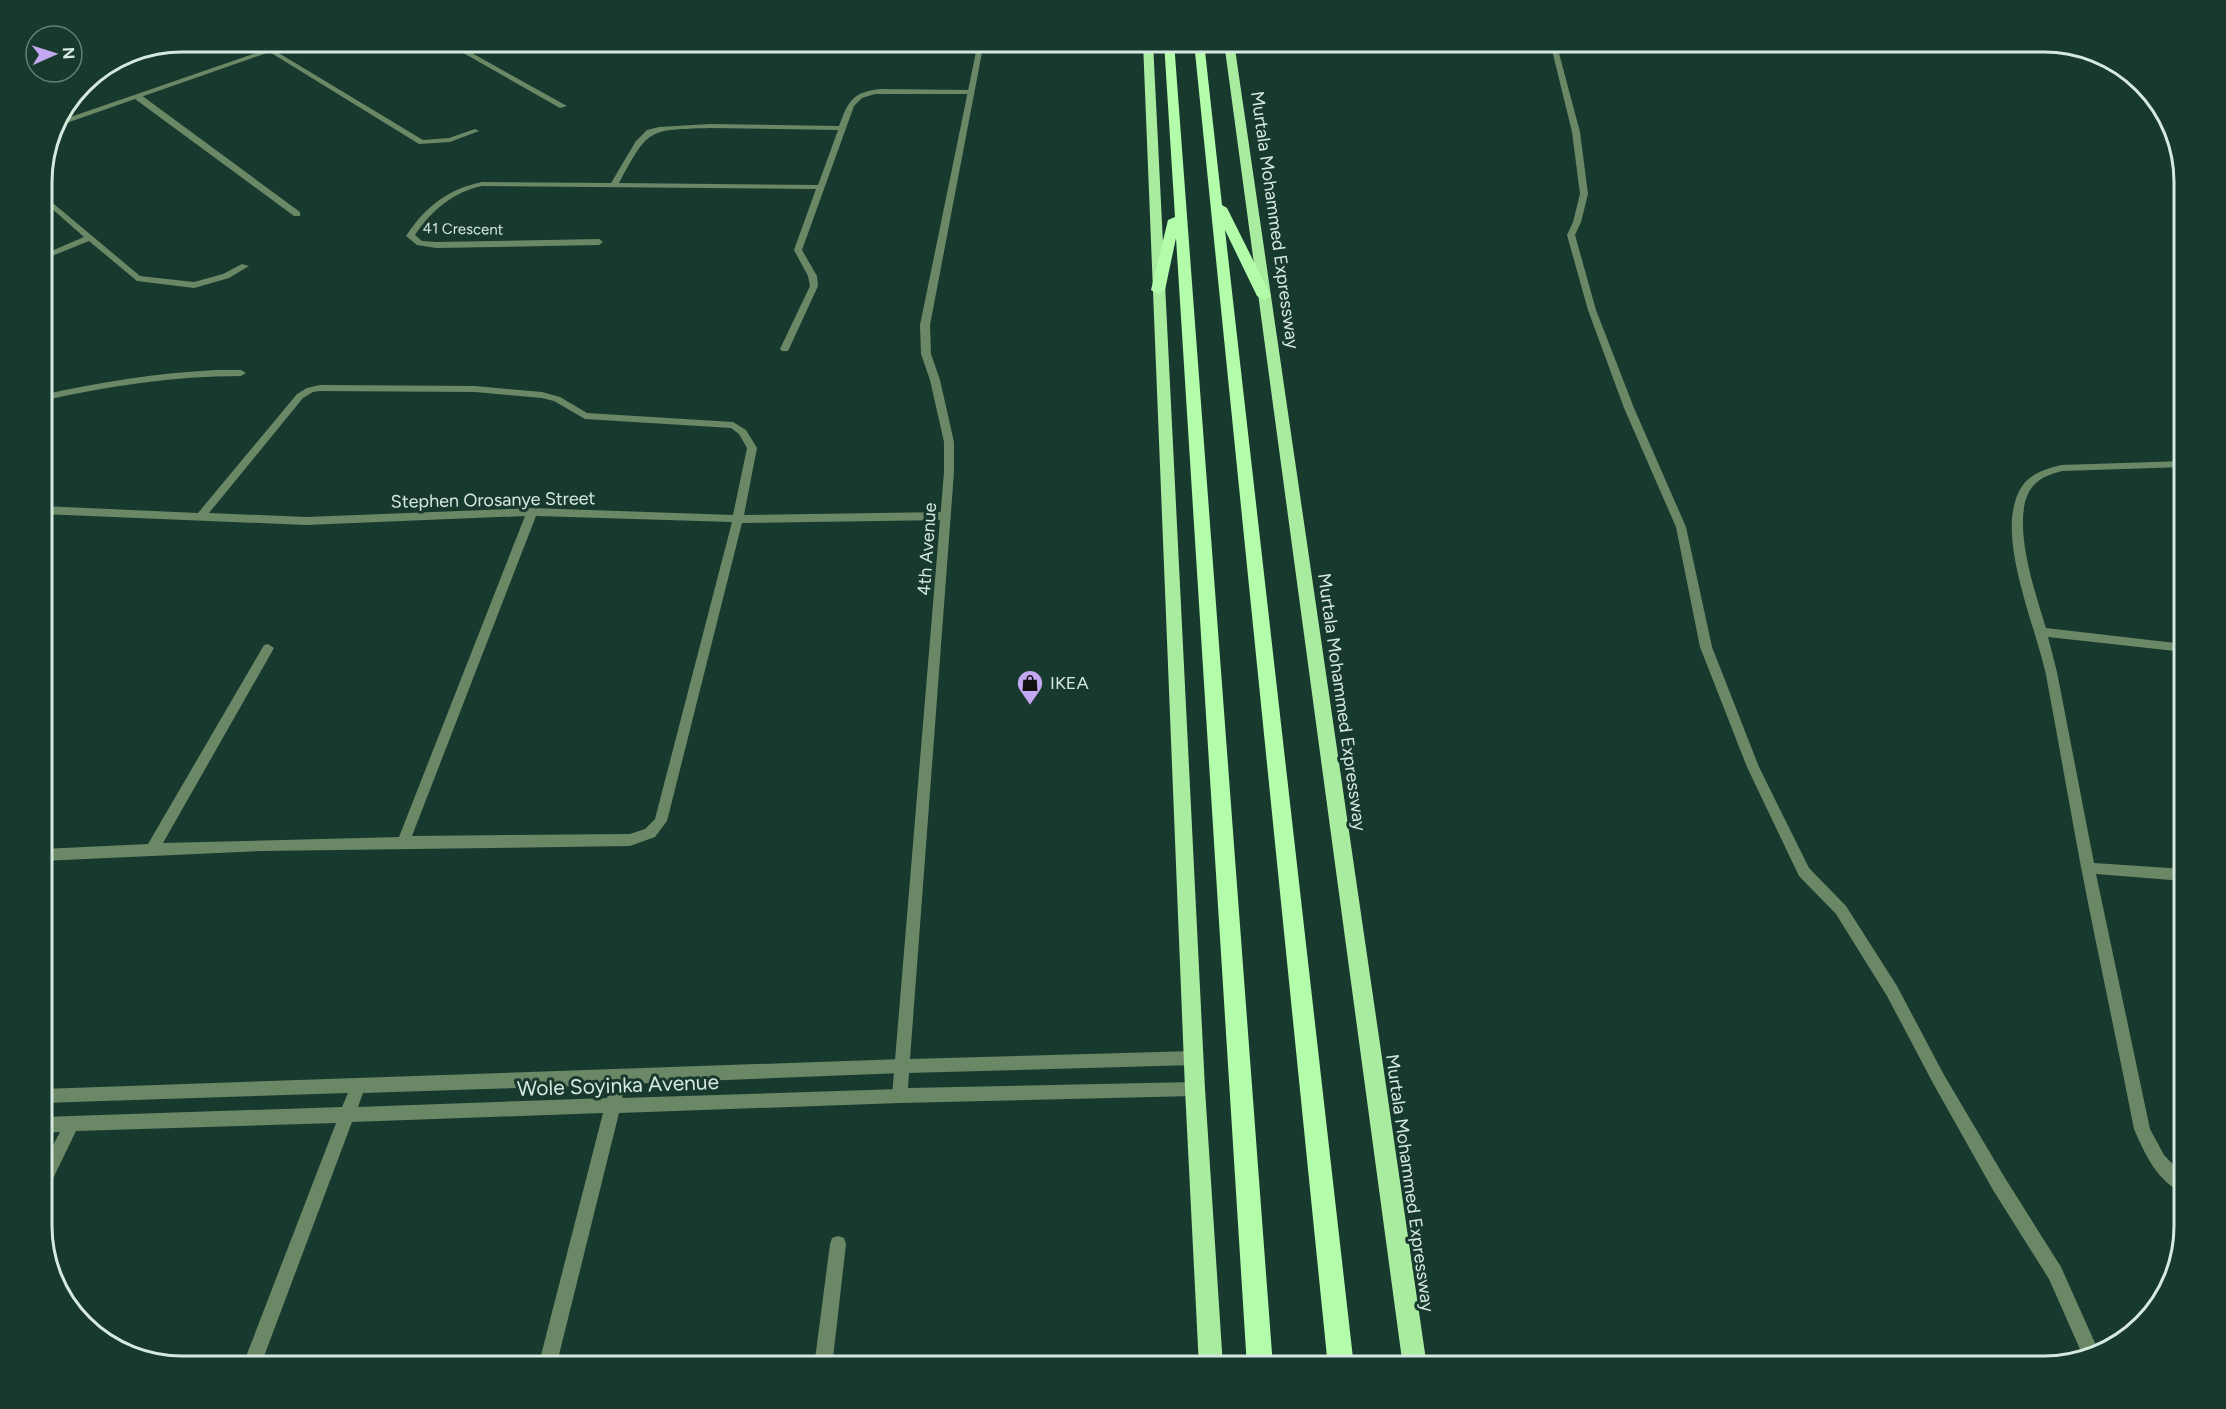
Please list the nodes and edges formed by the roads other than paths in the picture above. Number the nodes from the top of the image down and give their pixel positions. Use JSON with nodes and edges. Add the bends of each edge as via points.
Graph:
{"nodes":[{"id":1,"x":264,"y":52,"type":"edge"},
{"id":2,"x":273,"y":52,"type":"edge"},
{"id":3,"x":465,"y":52,"type":"edge"},
{"id":4,"x":979,"y":52,"type":"edge"},
{"id":5,"x":1148,"y":52,"type":"edge"},
{"id":6,"x":1170,"y":52,"type":"edge"},
{"id":7,"x":1200,"y":52,"type":"edge"},
{"id":8,"x":1230,"y":52,"type":"edge"},
{"id":9,"x":1556,"y":52,"type":"edge"},
{"id":10,"x":970,"y":92,"type":"junction"},
{"id":11,"x":138,"y":97,"type":"junction"},
{"id":12,"x":563,"y":106,"type":"dead end"},
{"id":13,"x":68,"y":120,"type":"edge"},
{"id":14,"x":842,"y":128,"type":"junction"},
{"id":15,"x":475,"y":131,"type":"dead end"},
{"id":16,"x":614,"y":184,"type":"junction"},
{"id":17,"x":822,"y":187,"type":"junction"},
{"id":18,"x":1215,"y":198,"type":"junction"},
{"id":19,"x":1179,"y":201,"type":"junction"},
{"id":20,"x":53,"y":205,"type":"edge"},
{"id":21,"x":297,"y":214,"type":"dead end"},
{"id":22,"x":90,"y":237,"type":"junction"},
{"id":23,"x":599,"y":242,"type":"dead end"},
{"id":24,"x":53,"y":253,"type":"edge"},
{"id":25,"x":245,"y":266,"type":"dead end"},
{"id":26,"x":1158,"y":290,"type":"junction"},
{"id":27,"x":1264,"y":296,"type":"junction"},
{"id":28,"x":785,"y":349,"type":"dead end"},
{"id":29,"x":241,"y":373,"type":"dead end"},
{"id":30,"x":53,"y":396,"type":"edge"},
{"id":31,"x":2174,"y":464,"type":"edge"},
{"id":32,"x":53,"y":510,"type":"edge"},
{"id":33,"x":532,"y":512,"type":"junction"},
{"id":34,"x":945,"y":516,"type":"junction"},
{"id":35,"x":200,"y":517,"type":"junction"},
{"id":36,"x":738,"y":519,"type":"junction"},
{"id":37,"x":2041,"y":632,"type":"junction"},
{"id":38,"x":2174,"y":647,"type":"edge"},
{"id":39,"x":268,"y":648,"type":"dead end"},
{"id":40,"x":404,"y":841,"type":"junction"},
{"id":41,"x":153,"y":848,"type":"junction"},
{"id":42,"x":53,"y":854,"type":"edge"},
{"id":43,"x":2088,"y":868,"type":"junction"},
{"id":44,"x":2174,"y":874,"type":"edge"},
{"id":45,"x":1194,"y":1058,"type":"junction"},
{"id":46,"x":903,"y":1066,"type":"junction"},
{"id":47,"x":620,"y":1077,"type":"junction"},
{"id":48,"x":358,"y":1086,"type":"junction"},
{"id":49,"x":1195,"y":1089,"type":"junction"},
{"id":50,"x":53,"y":1095,"type":"edge"},
{"id":51,"x":900,"y":1096,"type":"junction"},
{"id":52,"x":614,"y":1107,"type":"junction"},
{"id":53,"x":347,"y":1116,"type":"junction"},
{"id":54,"x":72,"y":1124,"type":"junction"},
{"id":55,"x":53,"y":1125,"type":"edge"},
{"id":56,"x":53,"y":1162,"type":"edge"},
{"id":57,"x":2174,"y":1179,"type":"edge"},
{"id":58,"x":838,"y":1244,"type":"dead end"},
{"id":59,"x":2089,"y":1348,"type":"edge"},
{"id":60,"x":255,"y":1357,"type":"edge"},
{"id":61,"x":550,"y":1357,"type":"edge"},
{"id":62,"x":824,"y":1357,"type":"edge"},
{"id":63,"x":1210,"y":1357,"type":"edge"},
{"id":64,"x":1259,"y":1357,"type":"edge"},
{"id":65,"x":1340,"y":1357,"type":"edge"},
{"id":66,"x":1414,"y":1357,"type":"edge"}],
"edges":[{"from":1,"to":11,"type":"street"},
{"from":2,"to":15,"type":"street","via":[[422,142],[450,140]]},
{"from":3,"to":12,"type":"street"},
{"from":4,"to":10,"type":"street","name":"4th Avenue"},
{"from":5,"to":26,"type":"highway"},
{"from":6,"to":19,"type":"highway"},
{"from":7,"to":18,"type":"highway"},
{"from":8,"to":27,"type":"highway","name":"Murtala Mohammed Expressway"},
{"from":9,"to":59,"type":"street","via":[[1581,161],[1584,194],[1571,236],[1592,310],[1629,408],[1681,527],[1706,648],[1753,767],[1804,872],[1841,910],[1892,991],[1998,1184],[2055,1273]]},
{"from":10,"to":14,"type":"street","via":[[866,92],[850,105]]},
{"from":10,"to":34,"type":"street","name":"4th Avenue","via":[[925,325],[926,354],[949,442]]},
{"from":11,"to":13,"type":"street"},
{"from":11,"to":21,"type":"street"},
{"from":14,"to":16,"type":"street","via":[[681,126],[652,130],[639,140]]},
{"from":14,"to":17,"type":"street"},
{"from":16,"to":17,"type":"street","name":"41 Crescent"},
{"from":16,"to":23,"type":"street","name":"41 Crescent","via":[[467,186],[432,209],[410,236],[420,243],[436,245]]},
{"from":17,"to":28,"type":"street","via":[[798,250],[813,276],[814,286]]},
{"from":18,"to":27,"type":"highway"},
{"from":18,"to":65,"type":"highway"},
{"from":19,"to":26,"type":"highway"},
{"from":19,"to":64,"type":"highway"},
{"from":20,"to":22,"type":"street"},
{"from":22,"to":24,"type":"street"},
{"from":22,"to":25,"type":"street","via":[[137,278],[194,285]]},
{"from":26,"to":45,"type":"highway"},
{"from":27,"to":66,"type":"highway","name":"Murtala Mohammed Expressway"},
{"from":29,"to":30,"type":"street","via":[[152,377]]},
{"from":31,"to":37,"type":"street","via":[[2061,468],[2043,473],[2031,482],[2022,496],[2018,514],[2018,544]]},
{"from":32,"to":35,"type":"street","name":"Stephen Orosanye Street"},
{"from":33,"to":35,"type":"street","name":"Stephen Orosanye Street","via":[[306,521]]},
{"from":33,"to":36,"type":"street","name":"Stephen Orosanye Street"},
{"from":33,"to":40,"type":"street"},
{"from":34,"to":36,"type":"street","name":"Stephen Orosanye Street"},
{"from":34,"to":46,"type":"street","name":"4th Avenue"},
{"from":35,"to":36,"type":"street","via":[[300,396],[310,390],[332,388],[475,389],[531,394],[557,399],[585,416],[733,425],[743,432],[752,448]]},
{"from":36,"to":40,"type":"street","via":[[661,821],[650,833],[630,840]]},
{"from":37,"to":38,"type":"street"},
{"from":37,"to":43,"type":"street"},
{"from":39,"to":41,"type":"street"},
{"from":40,"to":41,"type":"street"},
{"from":41,"to":42,"type":"street"},
{"from":43,"to":44,"type":"street"},
{"from":43,"to":57,"type":"street","via":[[2142,1129],[2151,1152]]},
{"from":45,"to":46,"type":"street","name":"Wole Soyinka Avenue"},
{"from":45,"to":49,"type":"highway"},
{"from":46,"to":47,"type":"street","name":"Wole Soyinka Avenue"},
{"from":46,"to":51,"type":"street","name":"4th Avenue"},
{"from":47,"to":48,"type":"street","name":"Wole Soyinka Avenue"},
{"from":47,"to":52,"type":"street"},
{"from":48,"to":50,"type":"street","name":"Wole Soyinka Avenue"},
{"from":48,"to":53,"type":"street"},
{"from":49,"to":51,"type":"street","name":"Wole Soyinka Avenue"},
{"from":49,"to":63,"type":"highway"},
{"from":51,"to":52,"type":"street","name":"Wole Soyinka Avenue"},
{"from":52,"to":53,"type":"street","name":"Wole Soyinka Avenue"},
{"from":52,"to":61,"type":"street"},
{"from":53,"to":54,"type":"street","name":"Wole Soyinka Avenue"},
{"from":53,"to":60,"type":"street"},
{"from":54,"to":55,"type":"street","name":"Wole Soyinka Avenue"},
{"from":54,"to":56,"type":"street"},
{"from":58,"to":62,"type":"street"}]}
